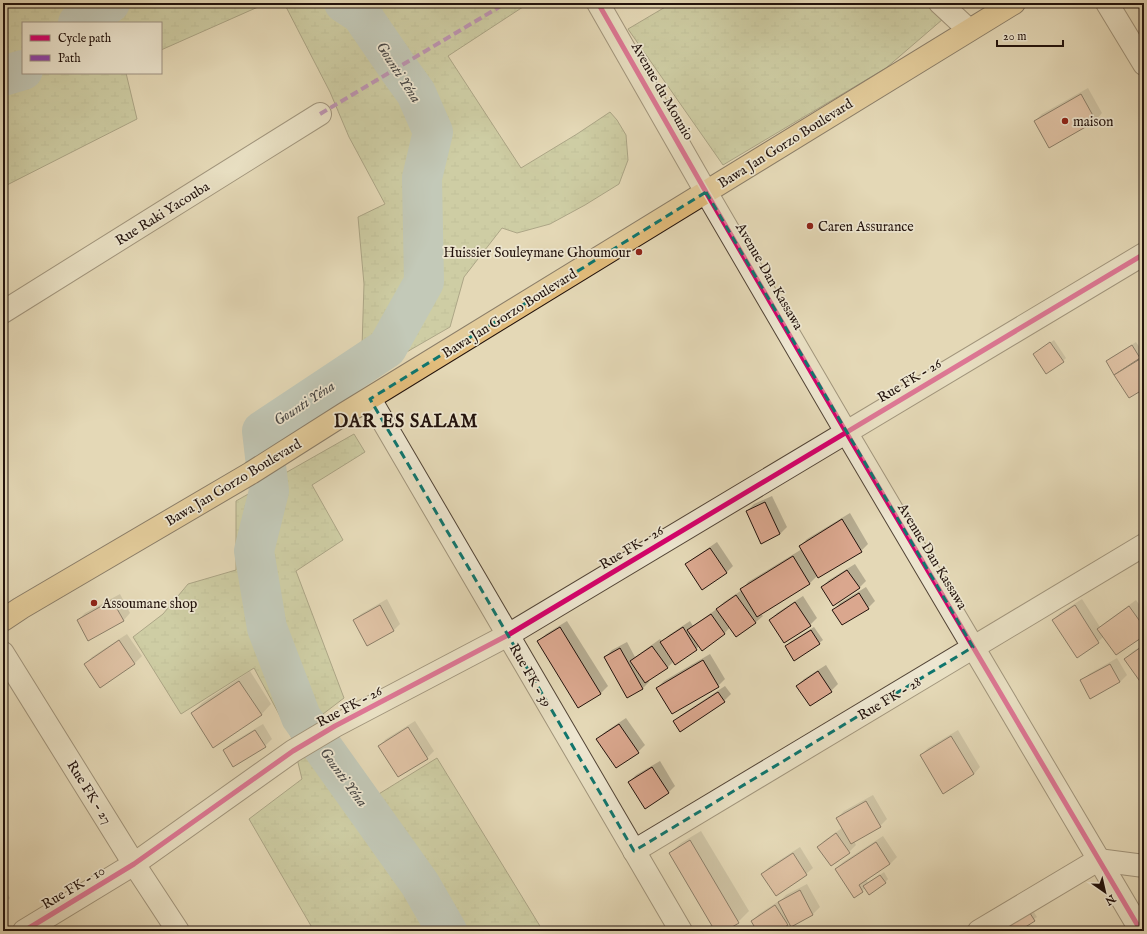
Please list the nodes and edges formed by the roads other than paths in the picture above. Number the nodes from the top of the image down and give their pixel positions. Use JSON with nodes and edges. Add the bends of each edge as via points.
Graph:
{"nodes":[{"id":1,"x":598,"y":3,"type":"edge"},
{"id":2,"x":940,"y":3,"type":"edge"},
{"id":3,"x":1014,"y":3,"type":"edge"},
{"id":4,"x":1107,"y":3,"type":"edge"},
{"id":5,"x":969,"y":30,"type":"junction"},
{"id":6,"x":1144,"y":64,"type":"edge"},
{"id":7,"x":320,"y":114,"type":"dead end"},
{"id":8,"x":706,"y":192,"type":"junction"},
{"id":9,"x":1144,"y":254,"type":"edge"},
{"id":10,"x":3,"y":312,"type":"edge"},
{"id":11,"x":370,"y":399,"type":"junction"},
{"id":12,"x":846,"y":432,"type":"junction"},
{"id":13,"x":1144,"y":545,"type":"edge"},
{"id":14,"x":3,"y":620,"type":"edge"},
{"id":15,"x":508,"y":635,"type":"junction"},
{"id":16,"x":973,"y":647,"type":"junction"},
{"id":17,"x":3,"y":653,"type":"edge"},
{"id":18,"x":634,"y":851,"type":"junction"},
{"id":19,"x":1098,"y":860,"type":"junction"},
{"id":20,"x":134,"y":864,"type":"junction"},
{"id":21,"x":1144,"y":866,"type":"edge"},
{"id":22,"x":24,"y":931,"type":"edge"},
{"id":23,"x":178,"y":931,"type":"edge"},
{"id":24,"x":681,"y":931,"type":"edge"},
{"id":25,"x":979,"y":931,"type":"edge"},
{"id":26,"x":1141,"y":931,"type":"edge"}],
"edges":[{"from":1,"to":8,"type":"street","name":"Avenue du Mounio"},
{"from":2,"to":5,"type":"street"},
{"from":3,"to":5,"type":"main road","name":"Bawa Jan Gorzo Boulevard"},
{"from":4,"to":6,"type":"street"},
{"from":5,"to":8,"type":"main road","name":"Bawa Jan Gorzo Boulevard"},
{"from":7,"to":10,"type":"street","name":"Rue Raki Yacouba"},
{"from":8,"to":11,"type":"main road","name":"Bawa Jan Gorzo Boulevard"},
{"from":8,"to":12,"type":"street","name":"Avenue Dan Kassawa"},
{"from":9,"to":12,"type":"street","name":"Rue FK - 26"},
{"from":11,"to":14,"type":"main road","name":"Bawa Jan Gorzo Boulevard","via":[[251,473]]},
{"from":11,"to":15,"type":"street","name":"Rue FK - 39"},
{"from":12,"to":15,"type":"street","name":"Rue FK - 26"},
{"from":12,"to":16,"type":"street","name":"Avenue Dan Kassawa"},
{"from":13,"to":16,"type":"street","name":"Rue FK - 28"},
{"from":15,"to":18,"type":"street","name":"Rue FK - 39"},
{"from":15,"to":20,"type":"street","name":"Rue FK - 26","via":[[335,726],[293,751]]},
{"from":16,"to":18,"type":"street","name":"Rue FK - 28"},
{"from":16,"to":19,"type":"street","name":"Avenue Dan Kassawa"},
{"from":17,"to":20,"type":"street","name":"Rue FK - 27"},
{"from":18,"to":24,"type":"street","name":"Rue FK - 39"},
{"from":19,"to":21,"type":"street"},
{"from":19,"to":25,"type":"street"},
{"from":19,"to":26,"type":"street","name":"Avenue Dan Kassawa"},
{"from":20,"to":22,"type":"street","name":"Rue FK - 10"},
{"from":20,"to":23,"type":"street","name":"Rue FK - 27"}]}
